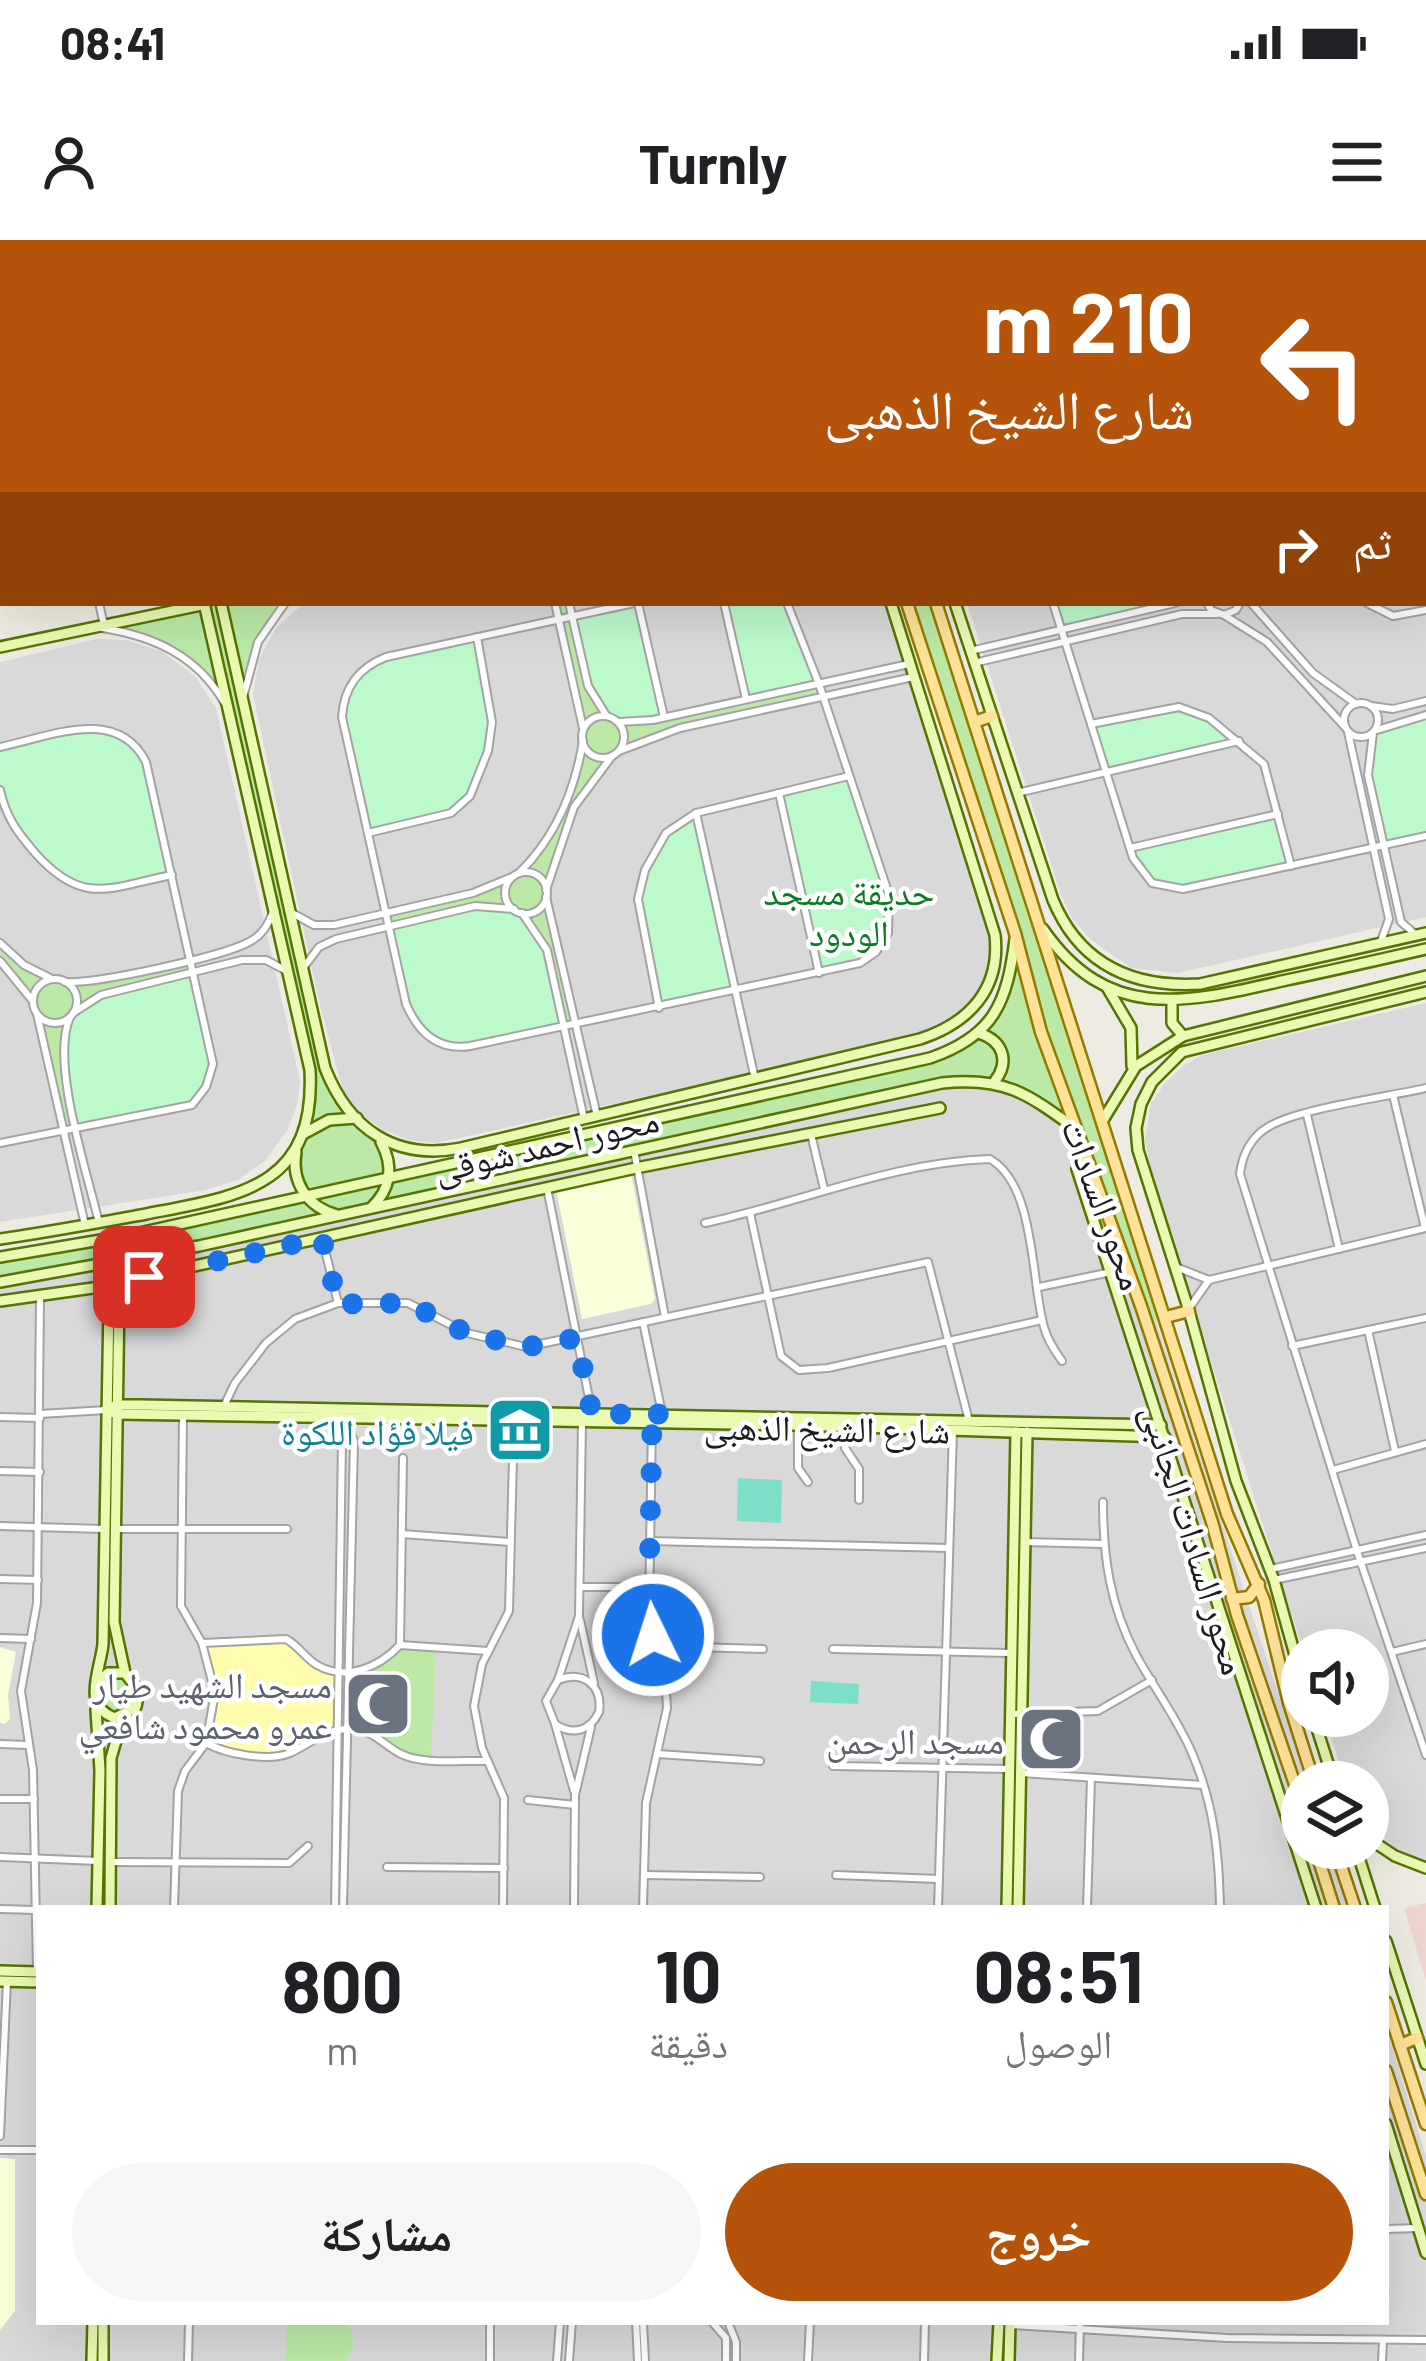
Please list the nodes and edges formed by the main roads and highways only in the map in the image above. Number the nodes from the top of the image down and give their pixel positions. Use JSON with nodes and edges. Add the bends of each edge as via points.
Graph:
{"nodes":[{"id":1,"x":908,"y":606,"type":"edge"},
{"id":2,"x":937,"y":606,"type":"edge"},
{"id":3,"x":992,"y":716,"type":"road end"},
{"id":4,"x":974,"y":722,"type":"junction"},
{"id":5,"x":1141,"y":1306,"type":"junction"},
{"id":6,"x":1189,"y":1311,"type":"road end"},
{"id":7,"x":1124,"y":1312,"type":"road end"},
{"id":8,"x":1166,"y":1317,"type":"junction"},
{"id":9,"x":1259,"y":1584,"type":"junction"},
{"id":10,"x":1232,"y":1600,"type":"junction"},
{"id":11,"x":1266,"y":1612,"type":"junction"},
{"id":12,"x":1242,"y":1629,"type":"junction"},
{"id":13,"x":1287,"y":1761,"type":"edge"},
{"id":14,"x":1308,"y":1761,"type":"edge"},
{"id":15,"x":1322,"y":1869,"type":"edge"},
{"id":16,"x":1342,"y":1869,"type":"edge"},
{"id":17,"x":1333,"y":1905,"type":"edge"},
{"id":18,"x":1354,"y":1905,"type":"edge"},
{"id":19,"x":1389,"y":2011,"type":"edge"},
{"id":20,"x":1417,"y":2038,"type":"road end"},
{"id":21,"x":1400,"y":2044,"type":"junction"},
{"id":22,"x":1389,"y":2080,"type":"edge"},
{"id":23,"x":1426,"y":2124,"type":"edge"},
{"id":24,"x":1426,"y":2194,"type":"edge"}],
"edges":[{"from":1,"to":5,"type":"main road","name":"محور السادات","via":[[1042,1032]]},
{"from":2,"to":4,"type":"main road","name":"محور السادات"},
{"from":3,"to":4,"type":"main road"},
{"from":4,"to":8,"type":"main road","name":"محور السادات"},
{"from":5,"to":7,"type":"main road"},
{"from":5,"to":10,"type":"main road","name":"محور السادات"},
{"from":6,"to":8,"type":"main road"},
{"from":8,"to":9,"type":"main road","name":"محور السادات","via":[[1227,1514]]},
{"from":9,"to":10,"type":"main road","via":[[1249,1597]]},
{"from":9,"to":11,"type":"main road","name":"محور السادات"},
{"from":10,"to":12,"type":"main road","name":"محور السادات"},
{"from":11,"to":12,"type":"main road","via":[[1249,1613]]},
{"from":11,"to":14,"type":"main road","name":"محور السادات"},
{"from":12,"to":13,"type":"main road","name":"محور السادات"},
{"from":15,"to":17,"type":"main road"},
{"from":16,"to":18,"type":"main road"},
{"from":19,"to":21,"type":"main road"},
{"from":20,"to":21,"type":"main road"},
{"from":21,"to":23,"type":"main road"},
{"from":22,"to":24,"type":"main road"}]}
